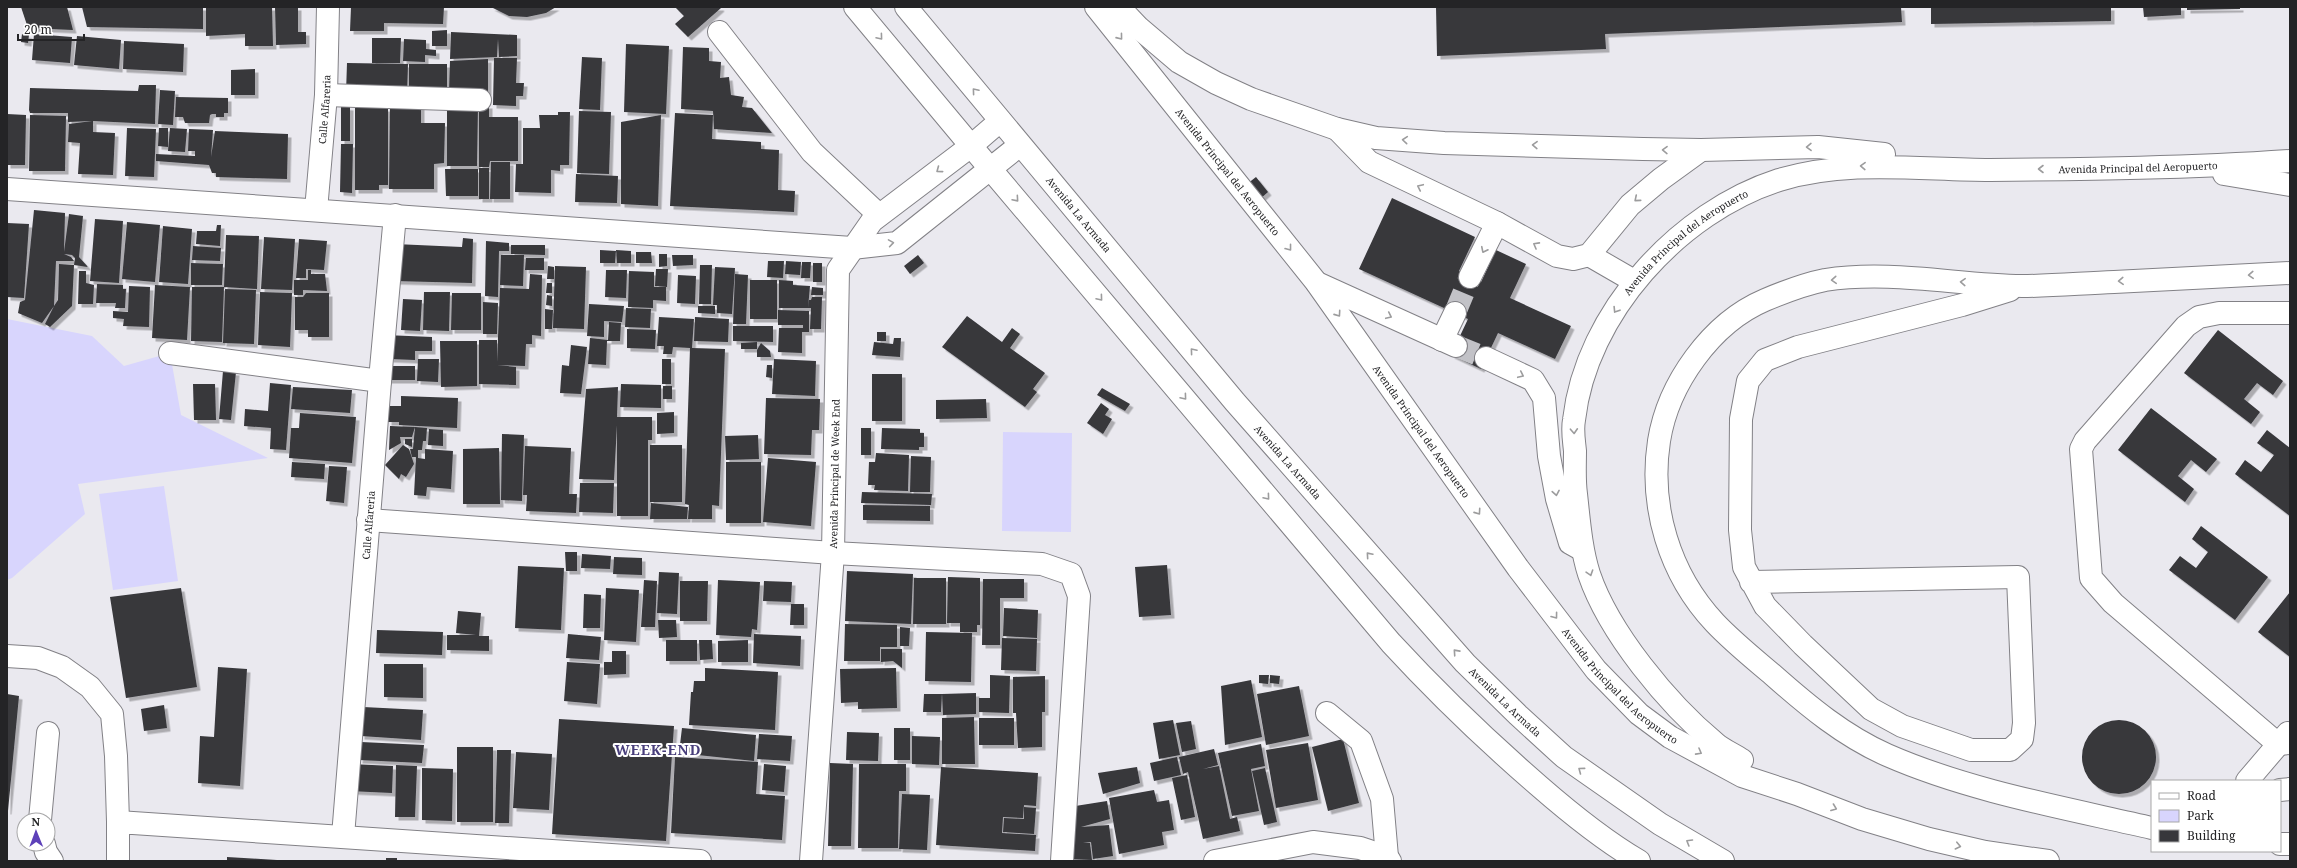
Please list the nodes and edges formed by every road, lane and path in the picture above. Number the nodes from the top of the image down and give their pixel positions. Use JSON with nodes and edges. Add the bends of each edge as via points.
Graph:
{"nodes":[{"id":1,"x":328,"y":7,"type":"edge"},
{"id":2,"x":855,"y":7,"type":"edge"},
{"id":3,"x":906,"y":7,"type":"edge"},
{"id":4,"x":1096,"y":7,"type":"edge"},
{"id":5,"x":1119,"y":7,"type":"edge"},
{"id":6,"x":719,"y":32,"type":"dead end"},
{"id":7,"x":326,"y":95,"type":"junction"},
{"id":8,"x":480,"y":100,"type":"dead end"},
{"id":9,"x":1000,"y":121,"type":"junction"},
{"id":10,"x":1336,"y":129,"type":"junction"},
{"id":11,"x":1020,"y":144,"type":"junction"},
{"id":12,"x":971,"y":146,"type":"junction"},
{"id":13,"x":1701,"y":150,"type":"junction"},
{"id":14,"x":2290,"y":161,"type":"edge"},
{"id":15,"x":2184,"y":168,"type":"junction"},
{"id":16,"x":990,"y":169,"type":"junction"},
{"id":17,"x":1986,"y":170,"type":"junction"},
{"id":18,"x":2290,"y":185,"type":"edge"},
{"id":19,"x":7,"y":188,"type":"edge"},
{"id":20,"x":316,"y":210,"type":"junction"},
{"id":21,"x":395,"y":215,"type":"junction"},
{"id":22,"x":879,"y":215,"type":"junction"},
{"id":23,"x":1497,"y":223,"type":"junction"},
{"id":24,"x":852,"y":248,"type":"junction"},
{"id":25,"x":1589,"y":255,"type":"junction"},
{"id":26,"x":2290,"y":273,"type":"edge"},
{"id":27,"x":1470,"y":277,"type":"tunnel mouth"},
{"id":28,"x":1634,"y":281,"type":"junction"},
{"id":29,"x":1316,"y":282,"type":"junction"},
{"id":30,"x":2023,"y":286,"type":"junction"},
{"id":31,"x":1455,"y":313,"type":"tunnel mouth"},
{"id":32,"x":2290,"y":313,"type":"edge"},
{"id":33,"x":170,"y":353,"type":"dead end"},
{"id":34,"x":1486,"y":358,"type":"tunnel mouth"},
{"id":35,"x":380,"y":381,"type":"junction"},
{"id":36,"x":368,"y":520,"type":"junction"},
{"id":37,"x":1583,"y":549,"type":"junction"},
{"id":38,"x":833,"y":553,"type":"junction"},
{"id":39,"x":1751,"y":582,"type":"junction"},
{"id":40,"x":7,"y":656,"type":"edge"},
{"id":41,"x":1327,"y":713,"type":"dead end"},
{"id":42,"x":48,"y":733,"type":"dead end"},
{"id":43,"x":2286,"y":739,"type":"edge"},
{"id":44,"x":2248,"y":780,"type":"edge"},
{"id":45,"x":1797,"y":794,"type":"junction"},
{"id":46,"x":41,"y":812,"type":"edge"},
{"id":47,"x":118,"y":822,"type":"junction"},
{"id":48,"x":2151,"y":828,"type":"edge"},
{"id":49,"x":343,"y":836,"type":"junction"},
{"id":50,"x":46,"y":852,"type":"edge"},
{"id":51,"x":1389,"y":859,"type":"edge"},
{"id":52,"x":52,"y":861,"type":"edge"},
{"id":53,"x":118,"y":861,"type":"edge"},
{"id":54,"x":700,"y":861,"type":"edge"},
{"id":55,"x":811,"y":861,"type":"edge"},
{"id":56,"x":1062,"y":861,"type":"edge"},
{"id":57,"x":1215,"y":861,"type":"edge"},
{"id":58,"x":1638,"y":861,"type":"edge"},
{"id":59,"x":1723,"y":861,"type":"edge"},
{"id":60,"x":2048,"y":861,"type":"edge"}],
"edges":[{"from":1,"to":7,"type":"street","name":"Calle Alfareria"},
{"from":2,"to":12,"type":"street","one_way":true},
{"from":9,"to":3,"type":"street","name":"Avenida La Armada","one_way":true},
{"from":4,"to":29,"type":"street","name":"Avenida Principal del Aeropuerto","one_way":true},
{"from":5,"to":10,"type":"street","name":"Avenida Principal del Aeropuerto","via":[[1179,62],[1251,99]]},
{"from":6,"to":22,"type":"street","via":[[812,152]]},
{"from":7,"to":8,"type":"street"},
{"from":7,"to":20,"type":"street","name":"Calle Alfareria"},
{"from":9,"to":11,"type":"street","name":"Avenida La Armada"},
{"from":9,"to":12,"type":"street","name":"Avenida Principal de Week End"},
{"from":13,"to":10,"type":"street","name":"Avenida Principal del Aeropuerto","one_way":true,"via":[[1444,143],[1376,138]]},
{"from":23,"to":10,"type":"street","one_way":true,"via":[[1370,162]]},
{"from":11,"to":16,"type":"street"},
{"from":59,"to":11,"type":"street","name":"Avenida La Armada","one_way":true,"via":[[1660,824],[1564,757],[1465,663],[1236,402]]},
{"from":12,"to":16,"type":"street"},
{"from":12,"to":22,"type":"street","name":"Avenida Principal de Week End","one_way":true},
{"from":17,"to":13,"type":"street","name":"Avenida Principal del Aeropuerto","one_way":true,"via":[[1902,156],[1818,147]]},
{"from":13,"to":25,"type":"street","one_way":true,"via":[[1630,205]]},
{"from":14,"to":15,"type":"street","name":"Avenida Principal del Aeropuerto"},
{"from":15,"to":17,"type":"street","name":"Avenida Principal del Aeropuerto","one_way":true},
{"from":15,"to":18,"type":"street"},
{"from":24,"to":16,"type":"street","one_way":true,"via":[[897,243]]},
{"from":16,"to":58,"type":"street","one_way":true,"via":[[1391,643],[1436,692],[1505,757],[1569,812]]},
{"from":17,"to":28,"type":"street","name":"Avenida Principal del Aeropuerto","one_way":true,"via":[[1854,166],[1779,180],[1740,197],[1696,223],[1673,241]]},
{"from":19,"to":20,"type":"street"},
{"from":20,"to":21,"type":"street"},
{"from":21,"to":24,"type":"street"},
{"from":21,"to":35,"type":"street","name":"Calle Alfareria"},
{"from":22,"to":24,"type":"street","name":"Avenida Principal de Week End"},
{"from":25,"to":23,"type":"street","one_way":true,"via":[[1573,260],[1557,256]]},
{"from":23,"to":27,"type":"street","one_way":true},
{"from":24,"to":38,"type":"street","name":"Avenida Principal de Week End","via":[[838,270]]},
{"from":25,"to":28,"type":"street"},
{"from":26,"to":30,"type":"street","one_way":true},
{"from":28,"to":37,"type":"street","name":"Avenida Principal del Aeropuerto","one_way":true,"via":[[1601,334],[1589,360],[1573,421],[1575,486]]},
{"from":29,"to":31,"type":"street","one_way":true,"via":[[1449,343]]},
{"from":29,"to":45,"type":"street","name":"Avenida Principal del Aeropuerto","one_way":true,"via":[[1518,568],[1596,670],[1639,714],[1670,737],[1742,776]]},
{"from":30,"to":39,"type":"street","via":[[1954,307],[1798,347],[1765,360],[1748,381],[1740,419],[1740,530],[1744,567]]},
{"from":30,"to":48,"type":"street","one_way":true,"via":[[1873,277],[1824,280],[1760,302],[1734,320],[1694,358],[1668,402],[1657,453],[1656,474],[1657,497],[1667,544],[1678,570],[1713,621],[1796,696],[1863,744],[1889,756],[1983,788]]},
{"from":32,"to":43,"type":"street","via":[[2219,313],[2199,317],[2186,326],[2085,441],[2081,449],[2091,578],[2113,603]]},
{"from":33,"to":35,"type":"street"},
{"from":34,"to":37,"type":"street","one_way":true,"via":[[1533,380],[1544,398],[1549,456],[1557,499],[1570,543]]},
{"from":35,"to":36,"type":"street","name":"Calle Alfareria"},
{"from":36,"to":38,"type":"street"},
{"from":36,"to":49,"type":"street","name":"Calle Alfareria"},
{"from":37,"to":45,"type":"street","name":"Avenida Principal del Aeropuerto","one_way":true,"via":[[1590,576],[1603,606],[1621,636],[1660,688],[1716,744]]},
{"from":38,"to":55,"type":"street","name":"Avenida Principal de Week End"},
{"from":38,"to":56,"type":"street","via":[[1042,564],[1071,574],[1079,596]]},
{"from":39,"to":39,"type":"street","via":[[2018,577],[2024,723],[2022,739],[2010,750],[1971,750],[1902,726],[1871,709],[1803,646],[1765,606]]},
{"from":40,"to":47,"type":"street","via":[[38,658],[62,667],[90,687],[112,714]]},
{"from":41,"to":51,"type":"street","via":[[1361,741],[1382,799]]},
{"from":42,"to":46,"type":"street"},
{"from":43,"to":44,"type":"street"},
{"from":45,"to":60,"type":"street","name":"Avenida Principal del Aeropuerto","one_way":true,"via":[[1862,819],[1929,839],[1985,852]]},
{"from":47,"to":49,"type":"street"},
{"from":47,"to":53,"type":"street"},
{"from":49,"to":54,"type":"street"},
{"from":50,"to":52,"type":"street"},
{"from":51,"to":57,"type":"street","via":[[1360,848],[1313,842]]}]}
